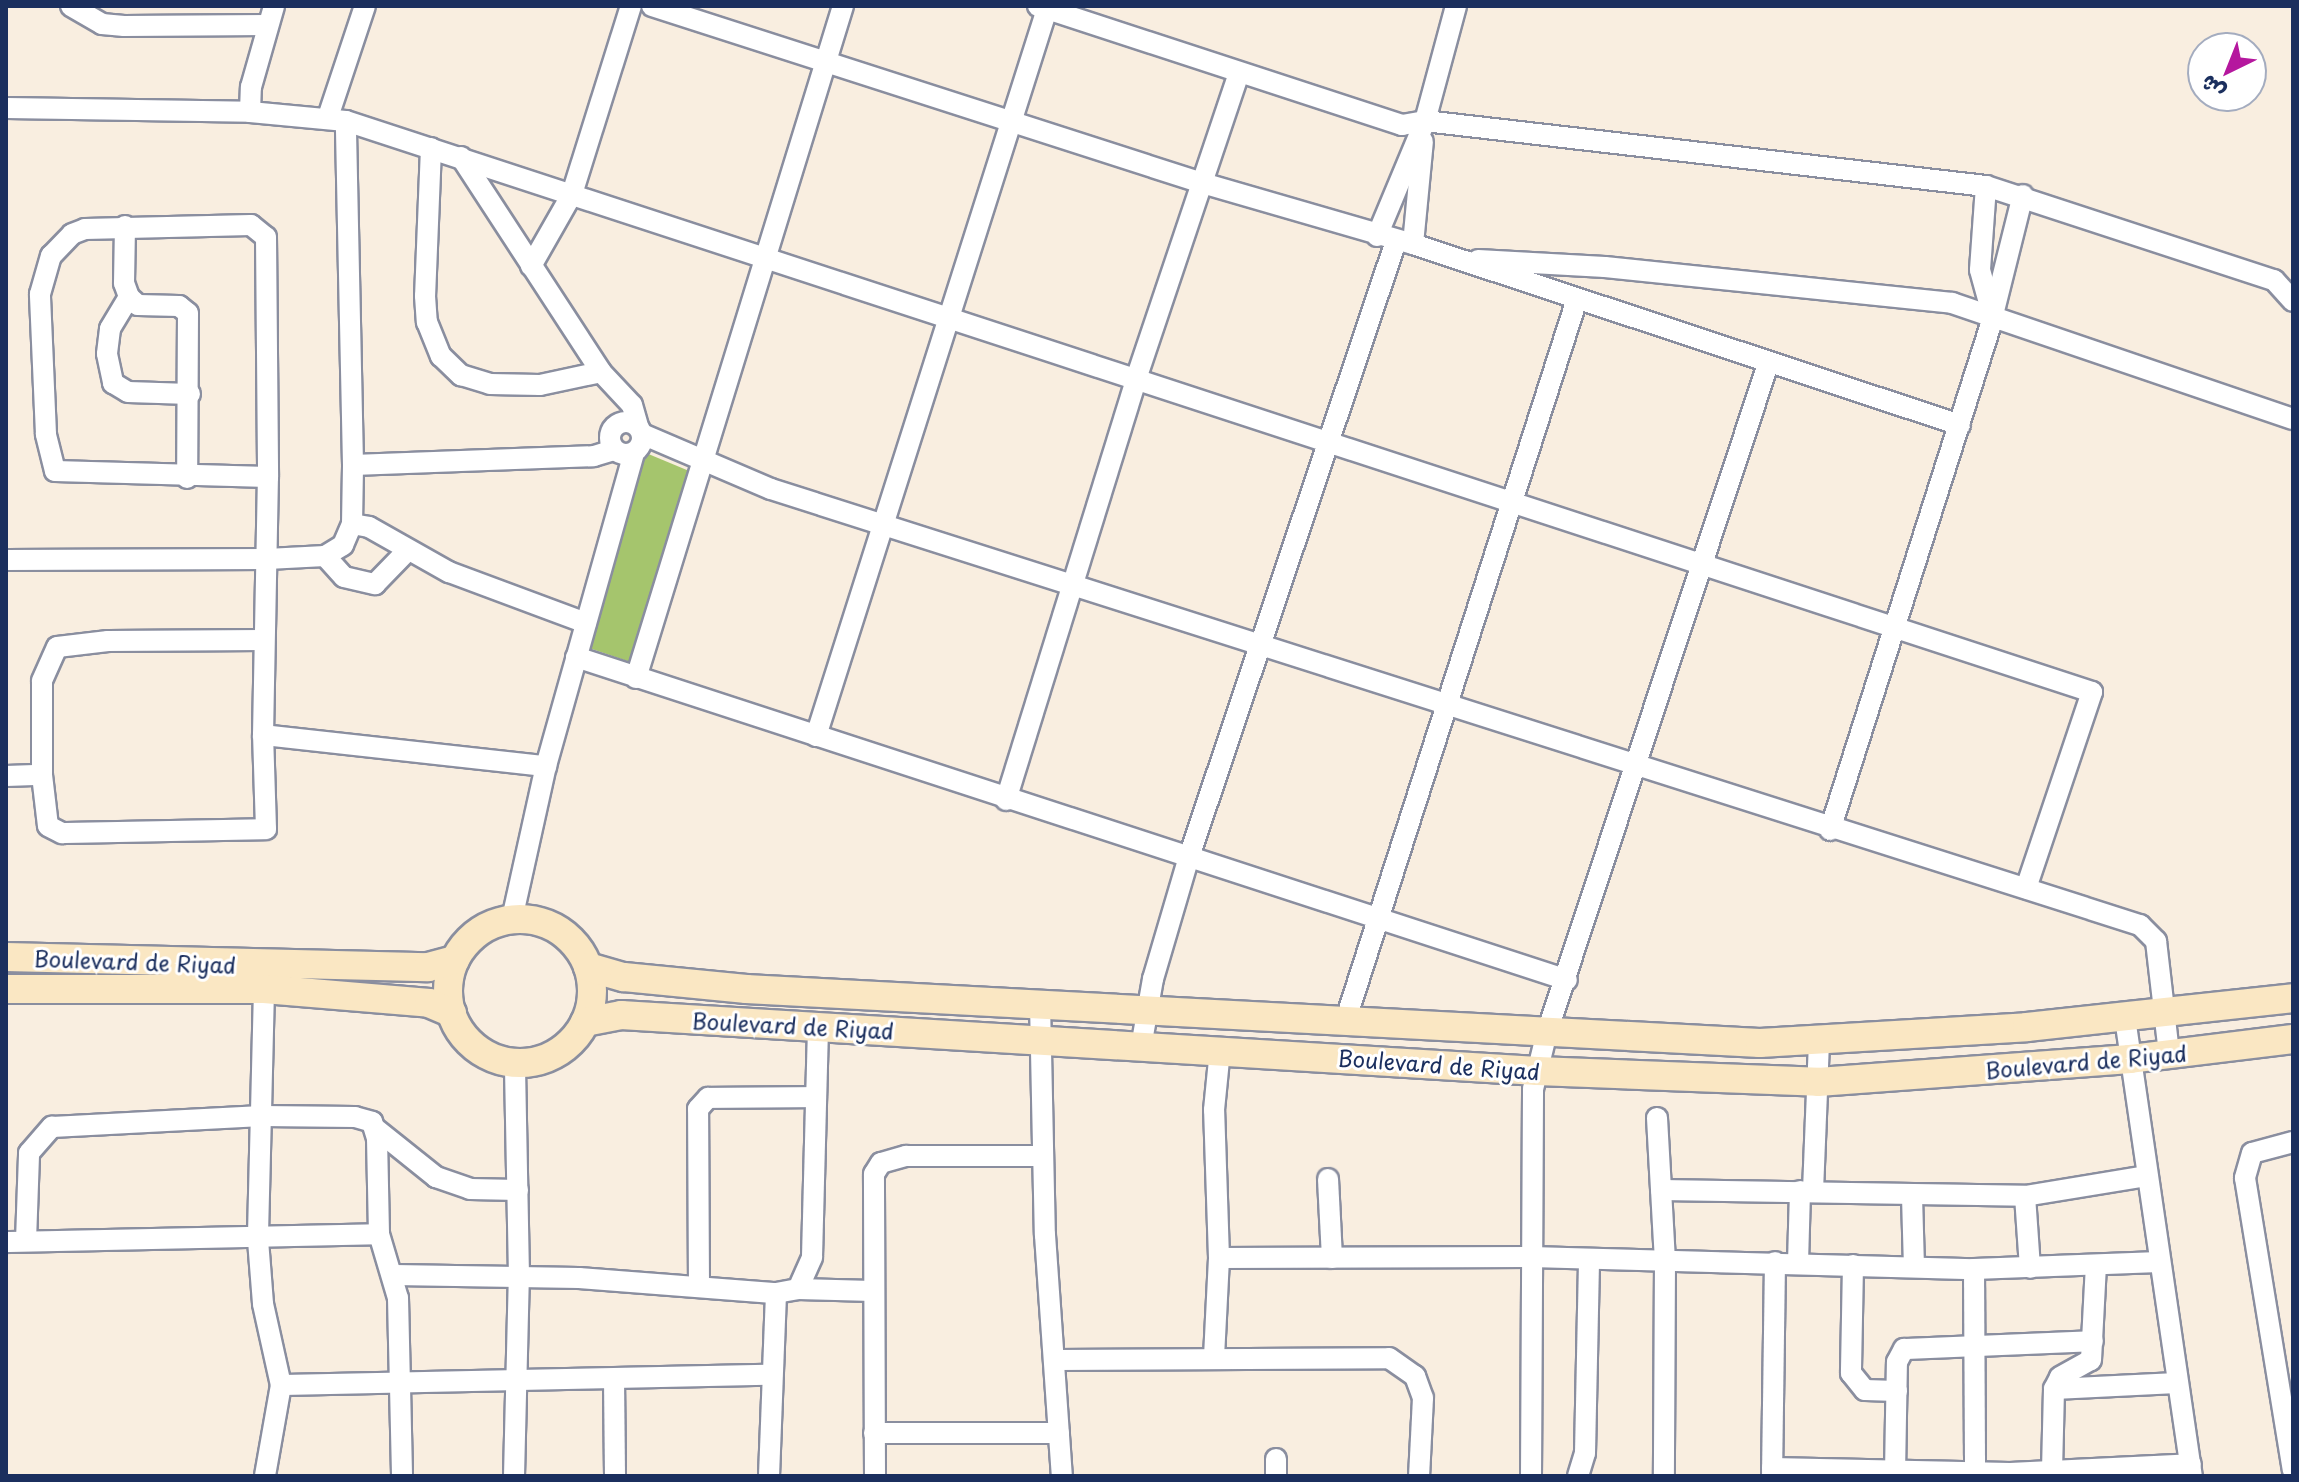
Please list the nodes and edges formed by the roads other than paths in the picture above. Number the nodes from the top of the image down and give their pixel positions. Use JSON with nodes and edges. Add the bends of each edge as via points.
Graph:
{"nodes":[{"id":1,"x":71,"y":6,"type":"edge"},
{"id":2,"x":365,"y":6,"type":"edge"},
{"id":3,"x":631,"y":6,"type":"edge"},
{"id":4,"x":652,"y":6,"type":"edge"},
{"id":5,"x":843,"y":6,"type":"edge"},
{"id":6,"x":1456,"y":6,"type":"edge"},
{"id":7,"x":1043,"y":8,"type":"edge"},
{"id":8,"x":271,"y":16,"type":"edge"},
{"id":9,"x":825,"y":60,"type":"junction"},
{"id":10,"x":1239,"y":73,"type":"junction"},
{"id":11,"x":6,"y":110,"type":"edge"},
{"id":12,"x":250,"y":112,"type":"junction"},
{"id":13,"x":337,"y":119,"type":"junction"},
{"id":14,"x":1011,"y":120,"type":"junction"},
{"id":15,"x":1425,"y":121,"type":"junction"},
{"id":16,"x":431,"y":148,"type":"junction"},
{"id":17,"x":461,"y":157,"type":"junction"},
{"id":18,"x":1202,"y":183,"type":"junction"},
{"id":19,"x":1986,"y":186,"type":"junction"},
{"id":20,"x":572,"y":194,"type":"junction"},
{"id":21,"x":2023,"y":195,"type":"junction"},
{"id":22,"x":125,"y":226,"type":"junction"},
{"id":23,"x":1395,"y":240,"type":"junction"},
{"id":24,"x":766,"y":259,"type":"junction"},
{"id":25,"x":1456,"y":259,"type":"junction"},
{"id":26,"x":531,"y":266,"type":"junction"},
{"id":27,"x":129,"y":297,"type":"junction"},
{"id":28,"x":2293,"y":301,"type":"edge"},
{"id":29,"x":1576,"y":302,"type":"junction"},
{"id":30,"x":1992,"y":314,"type":"junction"},
{"id":31,"x":950,"y":319,"type":"junction"},
{"id":32,"x":1768,"y":364,"type":"junction"},
{"id":33,"x":604,"y":375,"type":"junction"},
{"id":34,"x":1136,"y":379,"type":"junction"},
{"id":35,"x":190,"y":394,"type":"junction"},
{"id":36,"x":2293,"y":419,"type":"edge"},
{"id":37,"x":1960,"y":425,"type":"junction"},
{"id":38,"x":1325,"y":440,"type":"junction"},
{"id":39,"x":631,"y":444,"type":"junction"},
{"id":40,"x":690,"y":458,"type":"junction"},
{"id":41,"x":353,"y":465,"type":"junction"},
{"id":42,"x":268,"y":477,"type":"junction"},
{"id":43,"x":187,"y":478,"type":"junction"},
{"id":44,"x":1513,"y":501,"type":"junction"},
{"id":45,"x":352,"y":524,"type":"junction"},
{"id":46,"x":884,"y":525,"type":"junction"},
{"id":47,"x":406,"y":552,"type":"junction"},
{"id":48,"x":325,"y":556,"type":"junction"},
{"id":49,"x":267,"y":559,"type":"junction"},
{"id":50,"x":6,"y":560,"type":"edge"},
{"id":51,"x":1703,"y":561,"type":"junction"},
{"id":52,"x":1073,"y":585,"type":"junction"},
{"id":53,"x":586,"y":623,"type":"junction"},
{"id":54,"x":1896,"y":624,"type":"junction"},
{"id":55,"x":263,"y":640,"type":"junction"},
{"id":56,"x":1259,"y":644,"type":"junction"},
{"id":57,"x":576,"y":657,"type":"junction"},
{"id":58,"x":636,"y":678,"type":"junction"},
{"id":59,"x":1448,"y":705,"type":"junction"},
{"id":60,"x":263,"y":735,"type":"junction"},
{"id":61,"x":816,"y":736,"type":"junction"},
{"id":62,"x":546,"y":766,"type":"junction"},
{"id":63,"x":1635,"y":767,"type":"junction"},
{"id":64,"x":42,"y":775,"type":"junction"},
{"id":65,"x":6,"y":776,"type":"edge"},
{"id":66,"x":1006,"y":800,"type":"junction"},
{"id":67,"x":1830,"y":830,"type":"junction"},
{"id":68,"x":1188,"y":860,"type":"junction"},
{"id":69,"x":2026,"y":888,"type":"junction"},
{"id":70,"x":512,"y":919,"type":"junction"},
{"id":71,"x":1377,"y":921,"type":"junction"},
{"id":72,"x":6,"y":957,"type":"edge"},
{"id":73,"x":455,"y":960,"type":"junction"},
{"id":74,"x":588,"y":967,"type":"junction"},
{"id":75,"x":1567,"y":980,"type":"junction"},
{"id":76,"x":6,"y":989,"type":"edge"},
{"id":77,"x":264,"y":989,"type":"junction"},
{"id":78,"x":2293,"y":998,"type":"edge"},
{"id":79,"x":1040,"y":1003,"type":"junction"},
{"id":80,"x":1146,"y":1008,"type":"junction"},
{"id":81,"x":452,"y":1013,"type":"junction"},
{"id":82,"x":2165,"y":1013,"type":"junction"},
{"id":83,"x":2125,"y":1018,"type":"junction"},
{"id":84,"x":1346,"y":1019,"type":"junction"},
{"id":85,"x":585,"y":1022,"type":"junction"},
{"id":86,"x":818,"y":1025,"type":"junction"},
{"id":87,"x":1547,"y":1032,"type":"junction"},
{"id":88,"x":2293,"y":1039,"type":"edge"},
{"id":89,"x":1819,"y":1040,"type":"junction"},
{"id":90,"x":1042,"y":1041,"type":"junction"},
{"id":91,"x":1141,"y":1047,"type":"junction"},
{"id":92,"x":1220,"y":1050,"type":"junction"},
{"id":93,"x":2169,"y":1054,"type":"junction"},
{"id":94,"x":2130,"y":1059,"type":"junction"},
{"id":95,"x":515,"y":1063,"type":"junction"},
{"id":96,"x":1537,"y":1071,"type":"junction"},
{"id":97,"x":1818,"y":1082,"type":"junction"},
{"id":98,"x":816,"y":1097,"type":"junction"},
{"id":99,"x":262,"y":1116,"type":"junction"},
{"id":100,"x":1657,"y":1118,"type":"dead end"},
{"id":101,"x":376,"y":1129,"type":"junction"},
{"id":102,"x":2293,"y":1142,"type":"edge"},
{"id":103,"x":1042,"y":1156,"type":"junction"},
{"id":104,"x":2147,"y":1176,"type":"junction"},
{"id":105,"x":1328,"y":1179,"type":"dead end"},
{"id":106,"x":518,"y":1190,"type":"junction"},
{"id":107,"x":1661,"y":1190,"type":"junction"},
{"id":108,"x":1807,"y":1191,"type":"junction"},
{"id":109,"x":1912,"y":1196,"type":"junction"},
{"id":110,"x":2025,"y":1196,"type":"junction"},
{"id":111,"x":379,"y":1234,"type":"junction"},
{"id":112,"x":258,"y":1240,"type":"junction"},
{"id":113,"x":16,"y":1242,"type":"edge"},
{"id":114,"x":1531,"y":1257,"type":"junction"},
{"id":115,"x":1219,"y":1258,"type":"junction"},
{"id":116,"x":1332,"y":1258,"type":"junction"},
{"id":117,"x":1589,"y":1259,"type":"junction"},
{"id":118,"x":1665,"y":1262,"type":"junction"},
{"id":119,"x":1775,"y":1262,"type":"junction"},
{"id":120,"x":2159,"y":1262,"type":"junction"},
{"id":121,"x":1798,"y":1263,"type":"junction"},
{"id":122,"x":1853,"y":1265,"type":"junction"},
{"id":123,"x":2096,"y":1266,"type":"junction"},
{"id":124,"x":1914,"y":1267,"type":"junction"},
{"id":125,"x":2030,"y":1268,"type":"junction"},
{"id":126,"x":1974,"y":1269,"type":"junction"},
{"id":127,"x":394,"y":1275,"type":"junction"},
{"id":128,"x":519,"y":1276,"type":"junction"},
{"id":129,"x":699,"y":1286,"type":"junction"},
{"id":130,"x":798,"y":1289,"type":"junction"},
{"id":131,"x":873,"y":1291,"type":"junction"},
{"id":132,"x":776,"y":1293,"type":"junction"},
{"id":133,"x":2093,"y":1341,"type":"junction"},
{"id":134,"x":1976,"y":1342,"type":"junction"},
{"id":135,"x":1214,"y":1357,"type":"junction"},
{"id":136,"x":1057,"y":1360,"type":"junction"},
{"id":137,"x":2284,"y":1368,"type":"edge"},
{"id":138,"x":769,"y":1375,"type":"junction"},
{"id":139,"x":514,"y":1378,"type":"junction"},
{"id":140,"x":614,"y":1379,"type":"junction"},
{"id":141,"x":401,"y":1381,"type":"junction"},
{"id":142,"x":2177,"y":1383,"type":"junction"},
{"id":143,"x":281,"y":1385,"type":"junction"},
{"id":144,"x":2054,"y":1389,"type":"junction"},
{"id":145,"x":1897,"y":1391,"type":"junction"},
{"id":146,"x":874,"y":1433,"type":"junction"},
{"id":147,"x":1059,"y":1433,"type":"junction"},
{"id":148,"x":2191,"y":1470,"type":"edge"},
{"id":149,"x":2293,"y":1470,"type":"edge"},
{"id":150,"x":2052,"y":1471,"type":"junction"},
{"id":151,"x":1772,"y":1472,"type":"edge"},
{"id":152,"x":1895,"y":1473,"type":"junction"},
{"id":153,"x":1975,"y":1474,"type":"edge"},
{"id":154,"x":265,"y":1476,"type":"edge"},
{"id":155,"x":402,"y":1476,"type":"edge"},
{"id":156,"x":514,"y":1476,"type":"edge"},
{"id":157,"x":615,"y":1476,"type":"edge"},
{"id":158,"x":769,"y":1476,"type":"edge"},
{"id":159,"x":875,"y":1476,"type":"edge"},
{"id":160,"x":1062,"y":1476,"type":"edge"},
{"id":161,"x":1419,"y":1476,"type":"edge"},
{"id":162,"x":1531,"y":1476,"type":"edge"},
{"id":163,"x":1578,"y":1476,"type":"edge"},
{"id":164,"x":1664,"y":1476,"type":"edge"}],
"edges":[{"from":1,"to":8,"type":"street","via":[[102,24]]},
{"from":2,"to":13,"type":"street"},
{"from":3,"to":20,"type":"street"},
{"from":4,"to":9,"type":"street"},
{"from":5,"to":9,"type":"street"},
{"from":6,"to":15,"type":"street"},
{"from":7,"to":10,"type":"street"},
{"from":7,"to":14,"type":"street"},
{"from":8,"to":12,"type":"street"},
{"from":9,"to":14,"type":"street"},
{"from":9,"to":24,"type":"street"},
{"from":10,"to":15,"type":"street","via":[[1375,119],[1402,125]]},
{"from":10,"to":18,"type":"street"},
{"from":11,"to":12,"type":"street"},
{"from":12,"to":13,"type":"street"},
{"from":13,"to":16,"type":"street"},
{"from":13,"to":41,"type":"street"},
{"from":14,"to":18,"type":"street"},
{"from":14,"to":31,"type":"street"},
{"from":15,"to":19,"type":"street"},
{"from":15,"to":23,"type":"street"},
{"from":15,"to":23,"type":"street"},
{"from":16,"to":17,"type":"street"},
{"from":16,"to":33,"type":"street","via":[[425,296],[427,322],[441,356],[461,375],[490,384],[540,385]]},
{"from":17,"to":20,"type":"street"},
{"from":17,"to":26,"type":"street"},
{"from":18,"to":23,"type":"street"},
{"from":18,"to":34,"type":"street"},
{"from":19,"to":21,"type":"street"},
{"from":19,"to":30,"type":"street","via":[[1980,270]]},
{"from":20,"to":24,"type":"street"},
{"from":20,"to":26,"type":"street"},
{"from":21,"to":28,"type":"street","via":[[2274,280]]},
{"from":21,"to":30,"type":"street"},
{"from":22,"to":27,"type":"street","via":[[124,283]]},
{"from":22,"to":42,"type":"street","via":[[251,225],[266,237]]},
{"from":22,"to":43,"type":"street","via":[[72,234],[44,272],[40,294],[49,457],[55,471],[65,474]]},
{"from":23,"to":25,"type":"street"},
{"from":23,"to":38,"type":"street"},
{"from":24,"to":31,"type":"street"},
{"from":24,"to":40,"type":"street"},
{"from":25,"to":29,"type":"street"},
{"from":25,"to":30,"type":"street","via":[[1794,285],[1952,303]]},
{"from":26,"to":33,"type":"street"},
{"from":27,"to":35,"type":"street","via":[[138,305],[179,306],[188,313]]},
{"from":27,"to":35,"type":"street","via":[[110,329],[107,354],[113,383],[128,392]]},
{"from":29,"to":32,"type":"street"},
{"from":29,"to":44,"type":"street"},
{"from":30,"to":36,"type":"street"},
{"from":30,"to":37,"type":"street"},
{"from":31,"to":34,"type":"street"},
{"from":31,"to":46,"type":"street"},
{"from":32,"to":37,"type":"street"},
{"from":32,"to":51,"type":"street"},
{"from":33,"to":39,"type":"street","via":[[632,405]]},
{"from":33,"to":39,"type":"street","via":[[616,425],[610,435]]},
{"from":34,"to":38,"type":"street"},
{"from":34,"to":52,"type":"street"},
{"from":35,"to":43,"type":"street"},
{"from":37,"to":54,"type":"street"},
{"from":38,"to":44,"type":"street"},
{"from":38,"to":56,"type":"street"},
{"from":39,"to":40,"type":"street"},
{"from":39,"to":41,"type":"street","via":[[594,456]]},
{"from":39,"to":53,"type":"street"},
{"from":40,"to":46,"type":"street"},
{"from":40,"to":58,"type":"street"},
{"from":41,"to":45,"type":"street"},
{"from":42,"to":43,"type":"street"},
{"from":42,"to":49,"type":"street"},
{"from":44,"to":51,"type":"street"},
{"from":44,"to":59,"type":"street"},
{"from":45,"to":47,"type":"street","via":[[381,533]]},
{"from":45,"to":48,"type":"street","via":[[343,545]]},
{"from":46,"to":52,"type":"street"},
{"from":46,"to":61,"type":"street"},
{"from":47,"to":48,"type":"street","via":[[375,584],[344,577]]},
{"from":47,"to":53,"type":"street"},
{"from":48,"to":49,"type":"street"},
{"from":49,"to":50,"type":"street"},
{"from":49,"to":55,"type":"street"},
{"from":51,"to":54,"type":"street"},
{"from":51,"to":63,"type":"street"},
{"from":52,"to":56,"type":"street"},
{"from":52,"to":66,"type":"street"},
{"from":53,"to":57,"type":"street"},
{"from":54,"to":67,"type":"street"},
{"from":54,"to":69,"type":"street","via":[[2092,692]]},
{"from":55,"to":60,"type":"street"},
{"from":55,"to":64,"type":"street","via":[[108,641],[57,647],[42,681]]},
{"from":56,"to":59,"type":"street"},
{"from":56,"to":68,"type":"street"},
{"from":57,"to":58,"type":"street"},
{"from":57,"to":62,"type":"street"},
{"from":58,"to":61,"type":"street"},
{"from":59,"to":63,"type":"street"},
{"from":59,"to":71,"type":"street"},
{"from":60,"to":62,"type":"street"},
{"from":60,"to":64,"type":"street","via":[[269,820],[257,833],[62,833],[48,826],[44,817]]},
{"from":61,"to":66,"type":"street"},
{"from":62,"to":70,"type":"street"},
{"from":63,"to":67,"type":"street"},
{"from":63,"to":75,"type":"street"},
{"from":64,"to":65,"type":"street"},
{"from":66,"to":68,"type":"street"},
{"from":67,"to":69,"type":"street"},
{"from":68,"to":71,"type":"street"},
{"from":68,"to":80,"type":"street"},
{"from":69,"to":82,"type":"street","via":[[2127,920],[2150,933],[2156,941]]},
{"from":70,"to":73,"type":"main road","via":[[478,932]]},
{"from":70,"to":74,"type":"main road","via":[[558,930]]},
{"from":71,"to":75,"type":"street"},
{"from":71,"to":84,"type":"street"},
{"from":72,"to":73,"type":"main road","name":"Boulevard de Riyad","via":[[413,967]]},
{"from":73,"to":81,"type":"main road","via":[[448,995]]},
{"from":74,"to":79,"type":"main road","name":"Boulevard de Riyad","via":[[624,977],[746,989]]},
{"from":74,"to":85,"type":"main road","via":[[592,1000]]},
{"from":75,"to":87,"type":"street"},
{"from":76,"to":77,"type":"main road","name":"Boulevard de Riyad"},
{"from":77,"to":81,"type":"main road","name":"Boulevard de Riyad","via":[[429,1003]]},
{"from":77,"to":99,"type":"street"},
{"from":78,"to":82,"type":"main road","name":"Boulevard de Riyad"},
{"from":79,"to":80,"type":"main road","name":"Boulevard de Riyad"},
{"from":79,"to":90,"type":"street"},
{"from":80,"to":84,"type":"main road","name":"Boulevard de Riyad"},
{"from":80,"to":91,"type":"street"},
{"from":81,"to":95,"type":"main road","via":[[476,1047]]},
{"from":82,"to":83,"type":"main road","name":"Boulevard de Riyad"},
{"from":82,"to":93,"type":"street"},
{"from":83,"to":89,"type":"main road","name":"Boulevard de Riyad"},
{"from":83,"to":94,"type":"street"},
{"from":84,"to":87,"type":"main road","name":"Boulevard de Riyad"},
{"from":85,"to":86,"type":"main road","name":"Boulevard de Riyad","via":[[621,1015]]},
{"from":85,"to":95,"type":"main road","via":[[564,1049]]},
{"from":86,"to":90,"type":"main road","name":"Boulevard de Riyad"},
{"from":86,"to":98,"type":"street"},
{"from":87,"to":89,"type":"main road","name":"Boulevard de Riyad","via":[[1760,1043]]},
{"from":87,"to":96,"type":"street"},
{"from":88,"to":93,"type":"main road","name":"Boulevard de Riyad"},
{"from":89,"to":97,"type":"street"},
{"from":90,"to":91,"type":"main road","name":"Boulevard de Riyad"},
{"from":90,"to":103,"type":"street"},
{"from":91,"to":92,"type":"main road","name":"Boulevard de Riyad"},
{"from":92,"to":96,"type":"main road","name":"Boulevard de Riyad"},
{"from":92,"to":115,"type":"street","via":[[1214,1110]]},
{"from":93,"to":94,"type":"main road","name":"Boulevard de Riyad"},
{"from":94,"to":97,"type":"main road","name":"Boulevard de Riyad"},
{"from":94,"to":104,"type":"street"},
{"from":95,"to":106,"type":"street"},
{"from":96,"to":97,"type":"main road","name":"Boulevard de Riyad"},
{"from":96,"to":114,"type":"street"},
{"from":97,"to":108,"type":"street"},
{"from":98,"to":129,"type":"street","via":[[708,1098],[698,1109]]},
{"from":98,"to":130,"type":"street","via":[[812,1257]]},
{"from":99,"to":101,"type":"street","via":[[355,1117],[372,1122]]},
{"from":99,"to":112,"type":"street"},
{"from":99,"to":113,"type":"street","via":[[52,1127],[29,1153]]},
{"from":100,"to":107,"type":"street"},
{"from":101,"to":106,"type":"street","via":[[436,1177],[470,1189]]},
{"from":101,"to":111,"type":"street"},
{"from":102,"to":137,"type":"street","via":[[2252,1153],[2245,1178]]},
{"from":103,"to":131,"type":"street","via":[[906,1156],[881,1163],[871,1195]]},
{"from":103,"to":136,"type":"street"},
{"from":104,"to":110,"type":"street"},
{"from":104,"to":120,"type":"street"},
{"from":105,"to":116,"type":"street"},
{"from":106,"to":128,"type":"street"},
{"from":107,"to":108,"type":"street"},
{"from":107,"to":118,"type":"street"},
{"from":108,"to":109,"type":"street"},
{"from":108,"to":121,"type":"street"},
{"from":109,"to":110,"type":"street"},
{"from":109,"to":124,"type":"street"},
{"from":110,"to":125,"type":"street"},
{"from":111,"to":112,"type":"street"},
{"from":111,"to":127,"type":"street"},
{"from":112,"to":113,"type":"street"},
{"from":112,"to":143,"type":"street","via":[[263,1304]]},
{"from":114,"to":116,"type":"street"},
{"from":114,"to":117,"type":"street"},
{"from":114,"to":162,"type":"street"},
{"from":115,"to":116,"type":"street"},
{"from":115,"to":135,"type":"street"},
{"from":117,"to":118,"type":"street"},
{"from":117,"to":163,"type":"street","via":[[1585,1453]]},
{"from":118,"to":119,"type":"street"},
{"from":118,"to":164,"type":"street"},
{"from":119,"to":121,"type":"street"},
{"from":119,"to":151,"type":"street"},
{"from":120,"to":123,"type":"street"},
{"from":120,"to":142,"type":"street"},
{"from":121,"to":122,"type":"street"},
{"from":122,"to":124,"type":"street"},
{"from":122,"to":145,"type":"street","via":[[1851,1373],[1865,1390]]},
{"from":123,"to":125,"type":"street"},
{"from":123,"to":133,"type":"street"},
{"from":124,"to":126,"type":"street"},
{"from":125,"to":126,"type":"street"},
{"from":126,"to":134,"type":"street"},
{"from":127,"to":128,"type":"street"},
{"from":127,"to":141,"type":"street"},
{"from":128,"to":129,"type":"street"},
{"from":128,"to":139,"type":"street"},
{"from":129,"to":132,"type":"street"},
{"from":130,"to":131,"type":"street"},
{"from":130,"to":132,"type":"street"},
{"from":131,"to":146,"type":"street"},
{"from":132,"to":138,"type":"street"},
{"from":133,"to":134,"type":"street"},
{"from":133,"to":144,"type":"street","via":[[2089,1363],[2060,1377]]},
{"from":134,"to":145,"type":"street","via":[[1904,1349],[1897,1362]]},
{"from":134,"to":153,"type":"street"},
{"from":135,"to":136,"type":"street"},
{"from":135,"to":161,"type":"street","via":[[1372,1357],[1404,1364],[1423,1398]]},
{"from":136,"to":147,"type":"street"},
{"from":137,"to":149,"type":"street"},
{"from":138,"to":140,"type":"street"},
{"from":138,"to":158,"type":"street"},
{"from":139,"to":140,"type":"street"},
{"from":139,"to":141,"type":"street"},
{"from":139,"to":156,"type":"street"},
{"from":140,"to":157,"type":"street"},
{"from":141,"to":143,"type":"street"},
{"from":141,"to":155,"type":"street"},
{"from":142,"to":144,"type":"street"},
{"from":142,"to":148,"type":"street"},
{"from":143,"to":154,"type":"street"},
{"from":144,"to":150,"type":"street"},
{"from":145,"to":152,"type":"street"},
{"from":146,"to":147,"type":"street"},
{"from":146,"to":159,"type":"street"},
{"from":147,"to":160,"type":"street"},
{"from":148,"to":150,"type":"street"},
{"from":150,"to":153,"type":"street"},
{"from":151,"to":152,"type":"street"},
{"from":152,"to":153,"type":"street"}]}
